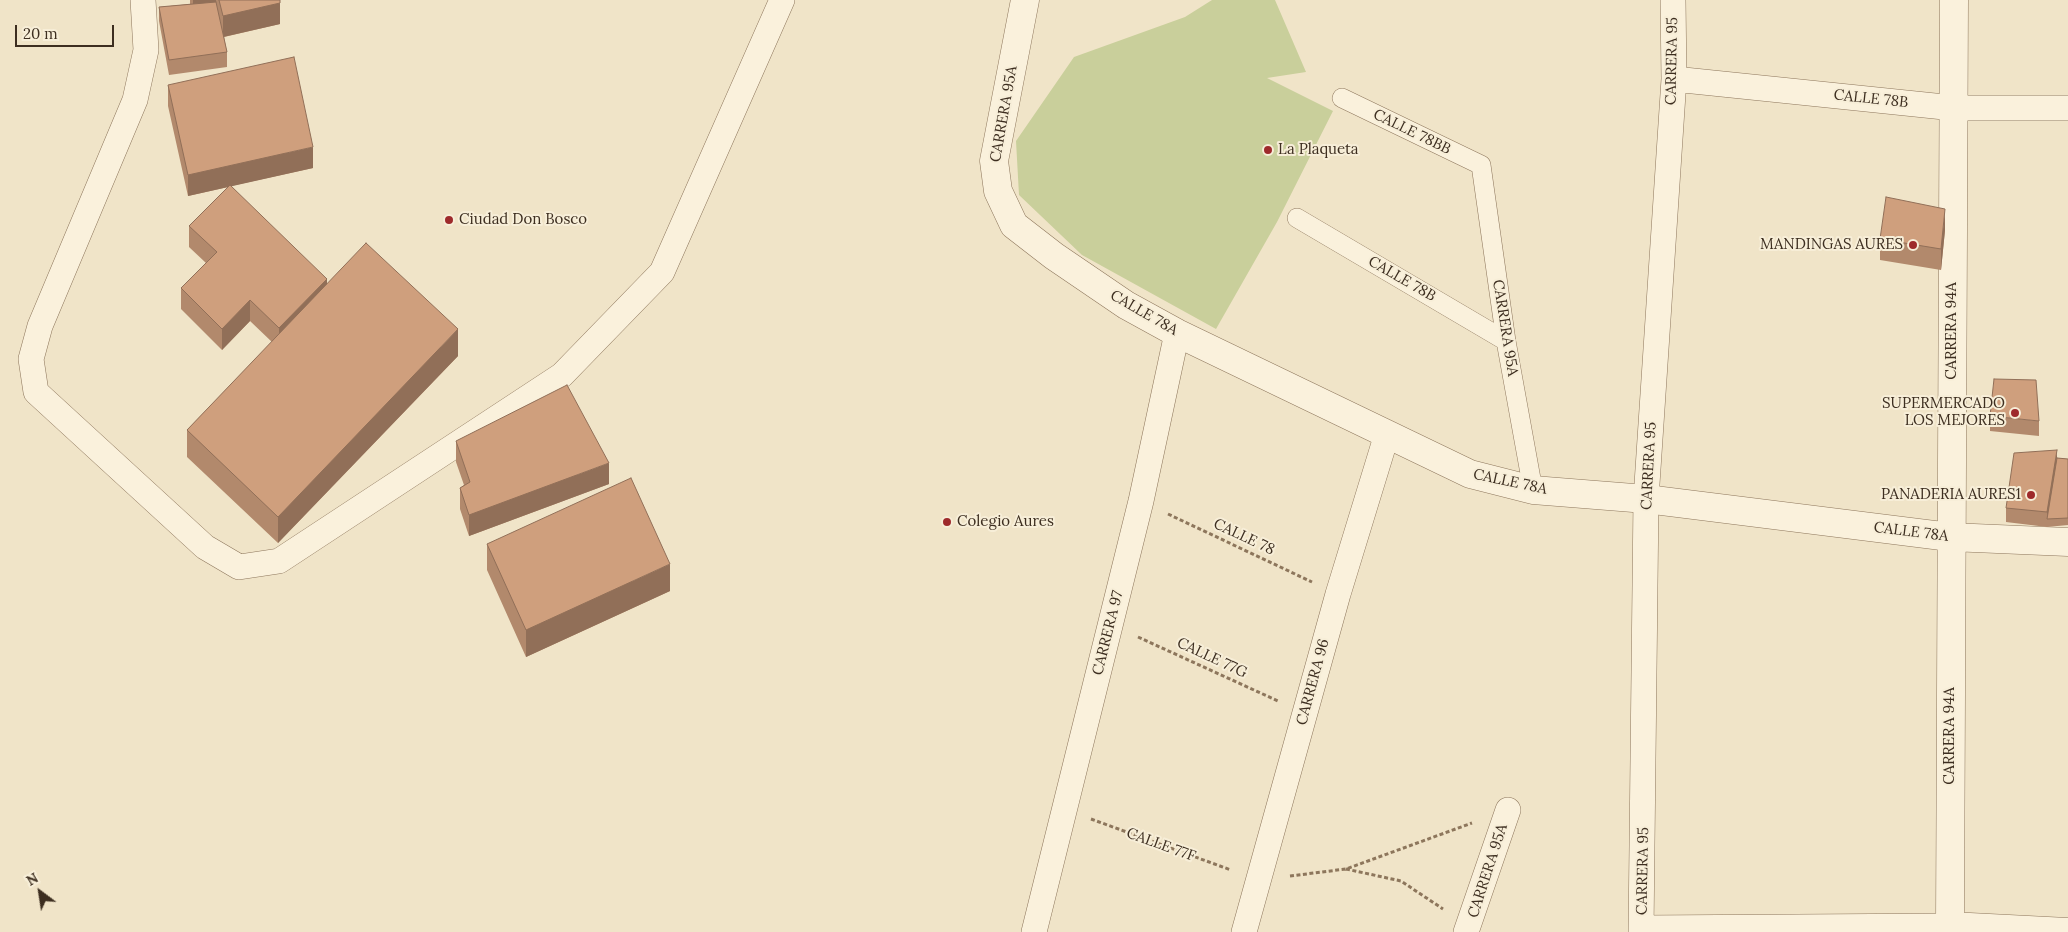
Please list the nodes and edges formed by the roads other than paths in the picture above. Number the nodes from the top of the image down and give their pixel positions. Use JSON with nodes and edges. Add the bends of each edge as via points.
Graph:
{"nodes":[{"id":1,"x":143,"y":0,"type":"edge"},
{"id":2,"x":782,"y":0,"type":"edge"},
{"id":3,"x":1025,"y":0,"type":"edge"},
{"id":4,"x":1673,"y":0,"type":"edge"},
{"id":5,"x":1954,"y":0,"type":"edge"},
{"id":6,"x":1674,"y":79,"type":"junction"},
{"id":7,"x":1342,"y":98,"type":"dead end"},
{"id":8,"x":1954,"y":108,"type":"junction"},
{"id":9,"x":2068,"y":108,"type":"edge"},
{"id":10,"x":1481,"y":165,"type":"joint"},
{"id":11,"x":1297,"y":218,"type":"dead end"},
{"id":12,"x":1014,"y":224,"type":"joint"},
{"id":13,"x":1176,"y":333,"type":"junction"},
{"id":14,"x":1506,"y":341,"type":"junction"},
{"id":15,"x":1387,"y":434,"type":"junction"},
{"id":16,"x":1533,"y":490,"type":"junction"},
{"id":17,"x":1646,"y":500,"type":"junction"},
{"id":18,"x":1950,"y":537,"type":"junction"},
{"id":19,"x":2068,"y":542,"type":"edge"},
{"id":20,"x":1508,"y":810,"type":"road end"},
{"id":21,"x":1468,"y":929,"type":"edge"},
{"id":22,"x":1950,"y":929,"type":"edge"},
{"id":23,"x":1642,"y":930,"type":"edge"},
{"id":24,"x":1034,"y":932,"type":"edge"},
{"id":25,"x":1244,"y":932,"type":"edge"},
{"id":26,"x":2068,"y":932,"type":"edge"}],
"edges":[{"from":1,"to":2,"type":"street","via":[[146,50],[135,100],[40,326],[31,359],[36,392],[205,546],[238,567],[279,561],[562,375],[662,272]]},
{"from":3,"to":12,"type":"street","name":"CARRERA 95A","via":[[994,161],[998,191]]},
{"from":4,"to":6,"type":"street","name":"CARRERA 95"},
{"from":5,"to":8,"type":"street","name":"CARRERA 94A"},
{"from":6,"to":8,"type":"street","name":"CALLE 78B"},
{"from":6,"to":17,"type":"street","name":"CARRERA 95"},
{"from":7,"to":10,"type":"street","name":"CALLE 78BB"},
{"from":8,"to":9,"type":"street","name":"CALLE 78B"},
{"from":8,"to":18,"type":"street","name":"CARRERA 94A"},
{"from":10,"to":14,"type":"street","name":"CARRERA 95A"},
{"from":11,"to":14,"type":"street","name":"CALLE 78B"},
{"from":12,"to":13,"type":"street","name":"CALLE 78A","via":[[1126,305]]},
{"from":13,"to":15,"type":"street","name":"CALLE 78A"},
{"from":13,"to":24,"type":"street","name":"CARRERA 97","via":[[1140,501]]},
{"from":14,"to":16,"type":"street","name":"CARRERA 95A"},
{"from":15,"to":16,"type":"street","name":"CALLE 78A","via":[[1470,474]]},
{"from":15,"to":25,"type":"street","name":"CARRERA 96","via":[[1338,594]]},
{"from":16,"to":17,"type":"street","name":"CALLE 78A"},
{"from":17,"to":18,"type":"street","name":"CALLE 78A"},
{"from":17,"to":23,"type":"street","name":"CARRERA 95"},
{"from":18,"to":19,"type":"street","name":"CALLE 78A"},
{"from":18,"to":22,"type":"street","name":"CARRERA 94A"},
{"from":20,"to":21,"type":"street","name":"CARRERA 95A"},
{"from":22,"to":23,"type":"street"},
{"from":22,"to":26,"type":"street"}]}
